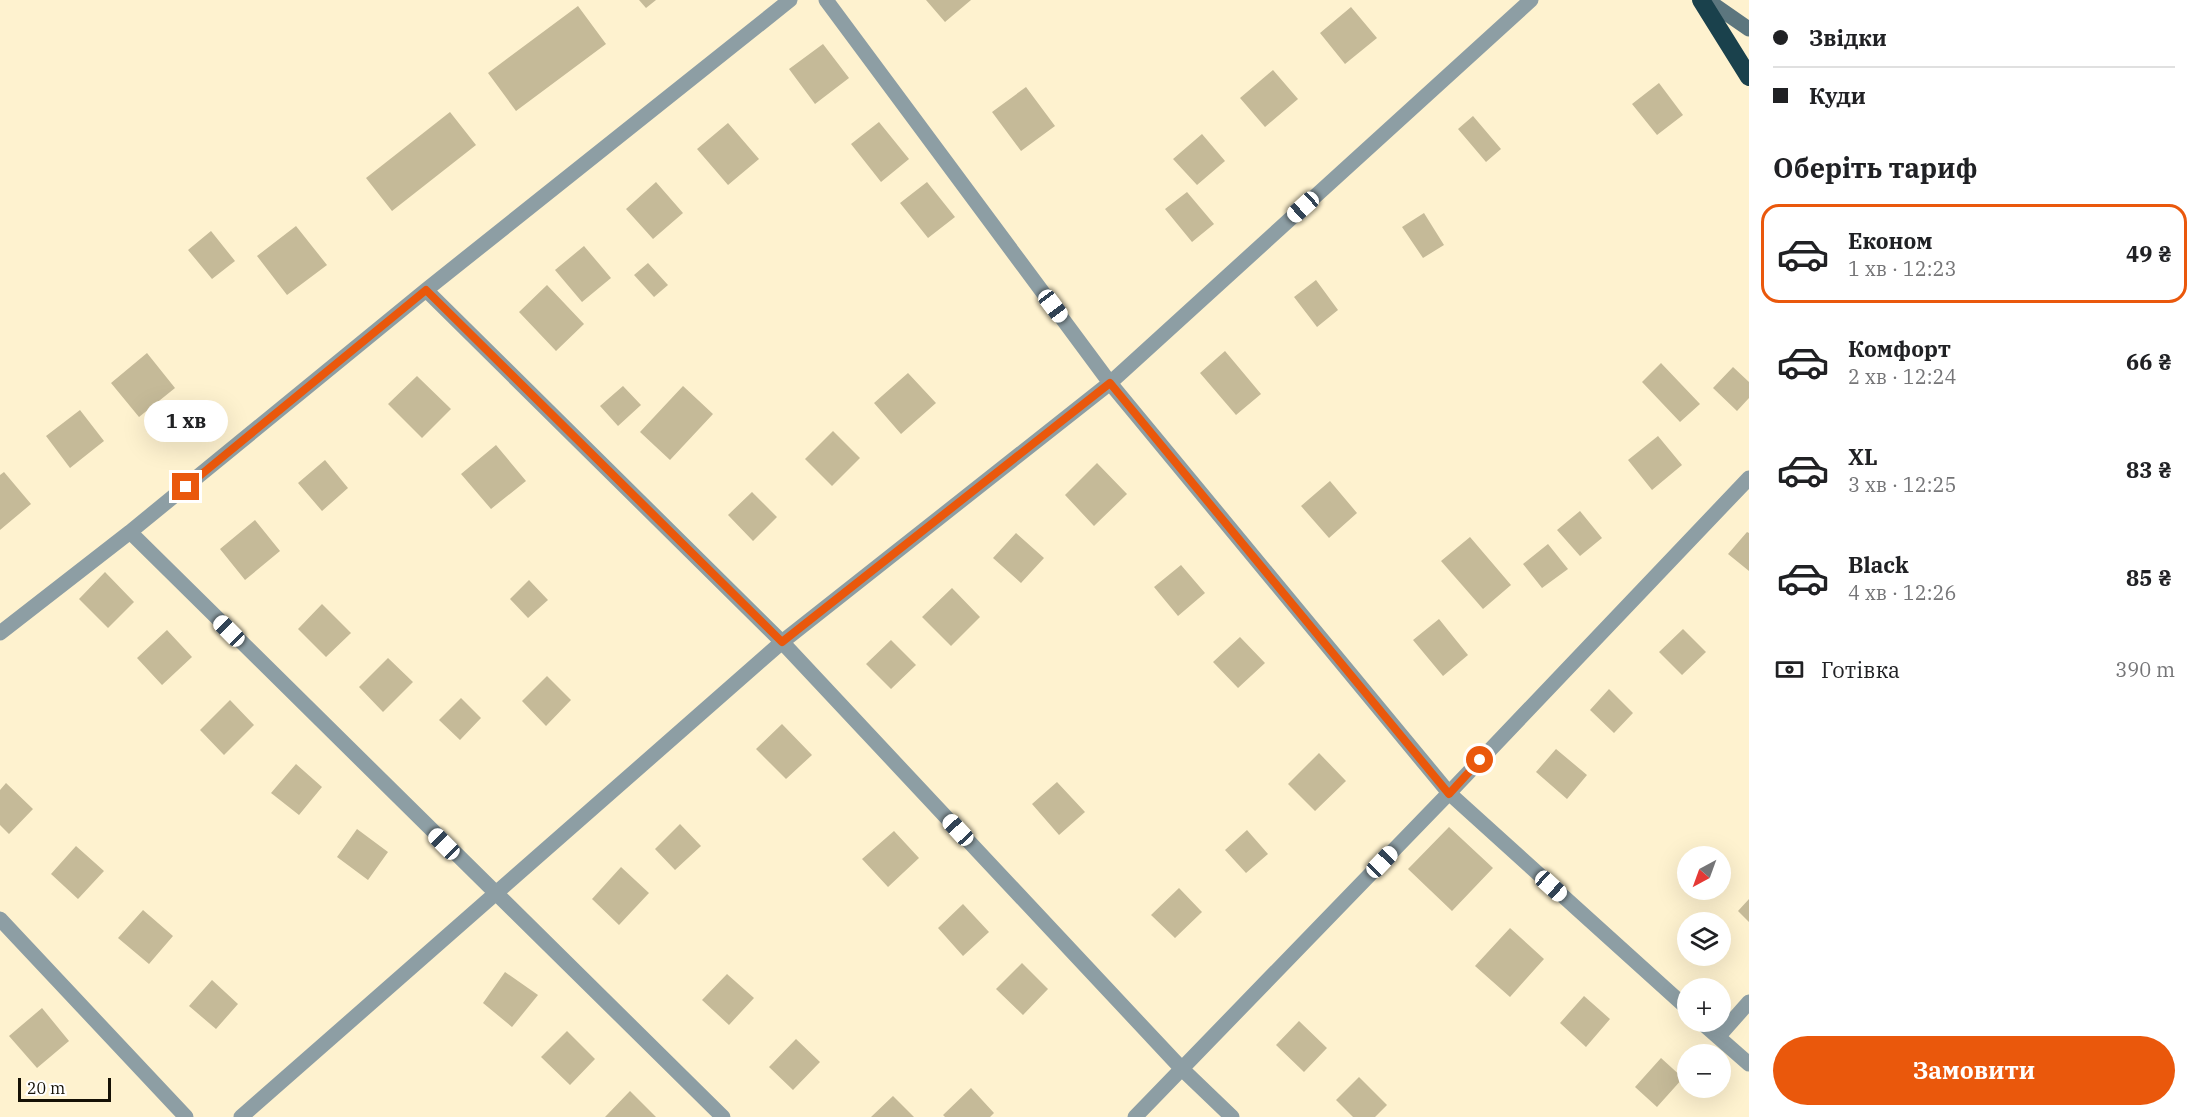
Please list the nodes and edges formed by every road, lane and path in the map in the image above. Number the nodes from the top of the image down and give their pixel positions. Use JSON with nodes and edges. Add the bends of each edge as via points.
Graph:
{"nodes":[{"id":1,"x":789,"y":0,"type":"edge"},
{"id":2,"x":826,"y":0,"type":"edge"},
{"id":3,"x":1531,"y":0,"type":"edge"},
{"id":4,"x":1701,"y":0,"type":"edge"},
{"id":5,"x":1707,"y":0,"type":"edge"},
{"id":6,"x":1749,"y":29,"type":"edge"},
{"id":7,"x":1749,"y":77,"type":"edge"},
{"id":8,"x":426,"y":290,"type":"junction"},
{"id":9,"x":1110,"y":383,"type":"junction"},
{"id":10,"x":1749,"y":478,"type":"edge"},
{"id":11,"x":130,"y":532,"type":"junction"},
{"id":12,"x":0,"y":633,"type":"edge"},
{"id":13,"x":782,"y":642,"type":"junction"},
{"id":14,"x":1449,"y":794,"type":"junction"},
{"id":15,"x":494,"y":893,"type":"junction"},
{"id":16,"x":0,"y":919,"type":"edge"},
{"id":17,"x":1677,"y":1000,"type":"edge"},
{"id":18,"x":1749,"y":1002,"type":"edge"},
{"id":19,"x":1712,"y":1032,"type":"edge"},
{"id":20,"x":1718,"y":1037,"type":"junction"},
{"id":21,"x":1749,"y":1064,"type":"edge"},
{"id":22,"x":1182,"y":1069,"type":"junction"},
{"id":23,"x":186,"y":1117,"type":"edge"},
{"id":24,"x":241,"y":1117,"type":"edge"},
{"id":25,"x":723,"y":1117,"type":"edge"},
{"id":26,"x":1135,"y":1117,"type":"edge"},
{"id":27,"x":1232,"y":1117,"type":"edge"}],
"edges":[{"from":1,"to":8,"type":"street"},
{"from":2,"to":9,"type":"street"},
{"from":3,"to":9,"type":"street"},
{"from":4,"to":7,"type":"highway"},
{"from":5,"to":6,"type":"main road"},
{"from":8,"to":11,"type":"street"},
{"from":8,"to":13,"type":"street"},
{"from":9,"to":13,"type":"street"},
{"from":9,"to":14,"type":"street"},
{"from":10,"to":14,"type":"street"},
{"from":11,"to":12,"type":"street"},
{"from":11,"to":15,"type":"street"},
{"from":13,"to":15,"type":"street"},
{"from":13,"to":22,"type":"street"},
{"from":14,"to":17,"type":"street"},
{"from":14,"to":22,"type":"street"},
{"from":15,"to":24,"type":"street"},
{"from":15,"to":25,"type":"street"},
{"from":16,"to":23,"type":"street"},
{"from":18,"to":20,"type":"street"},
{"from":19,"to":20,"type":"street"},
{"from":20,"to":21,"type":"street"},
{"from":22,"to":26,"type":"street"},
{"from":22,"to":27,"type":"street"}]}
